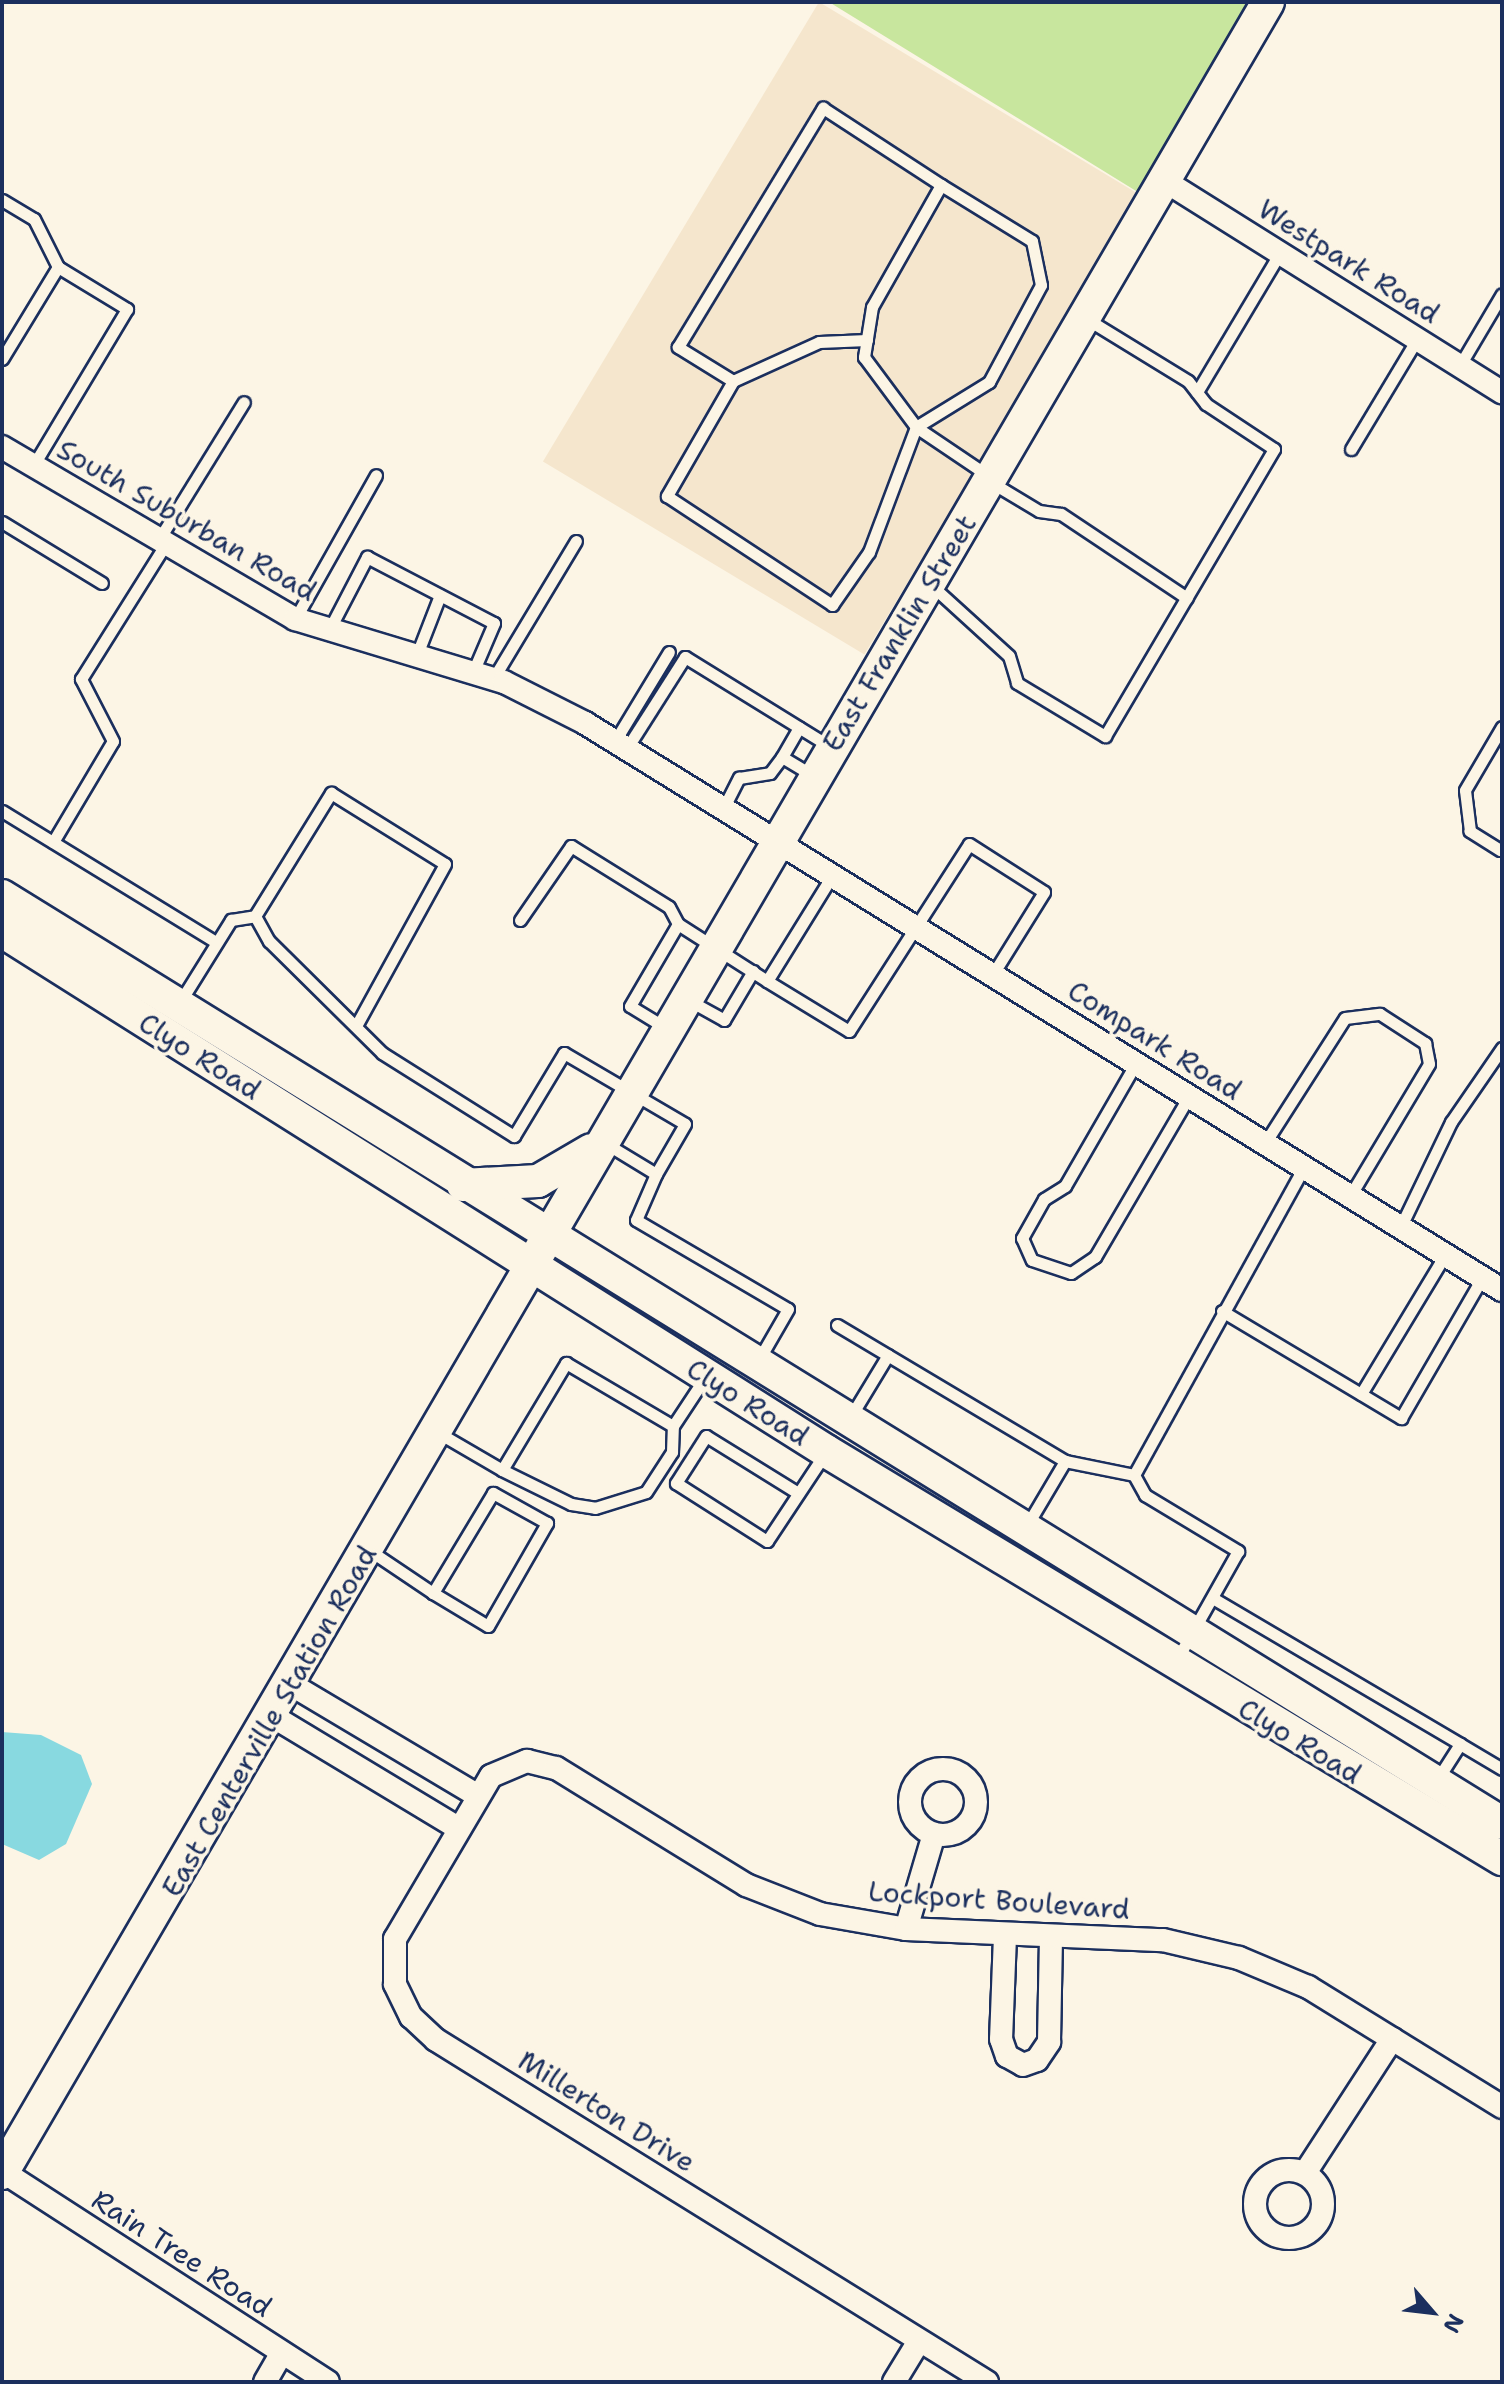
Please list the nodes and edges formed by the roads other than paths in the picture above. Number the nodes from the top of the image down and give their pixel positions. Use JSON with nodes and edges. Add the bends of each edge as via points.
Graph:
{"nodes":[{"id":1,"x":1268,"y":2,"type":"edge"},
{"id":2,"x":1165,"y":181,"type":"junction"},
{"id":3,"x":941,"y":185,"type":"junction"},
{"id":4,"x":2,"y":200,"type":"edge"},
{"id":5,"x":1280,"y":253,"type":"junction"},
{"id":6,"x":58,"y":267,"type":"junction"},
{"id":7,"x":1502,"y":294,"type":"edge"},
{"id":8,"x":1084,"y":318,"type":"junction"},
{"id":9,"x":1417,"y":339,"type":"junction"},
{"id":10,"x":867,"y":340,"type":"junction"},
{"id":11,"x":2,"y":359,"type":"edge"},
{"id":12,"x":1460,"y":365,"type":"junction"},
{"id":13,"x":733,"y":381,"type":"junction"},
{"id":14,"x":1197,"y":392,"type":"junction"},
{"id":15,"x":1502,"y":392,"type":"edge"},
{"id":16,"x":244,"y":402,"type":"dead end"},
{"id":17,"x":916,"y":427,"type":"junction"},
{"id":18,"x":1351,"y":449,"type":"dead end"},
{"id":19,"x":4,"y":453,"type":"edge"},
{"id":20,"x":33,"y":466,"type":"junction"},
{"id":21,"x":376,"y":475,"type":"dead end"},
{"id":22,"x":990,"y":479,"type":"junction"},
{"id":23,"x":2,"y":522,"type":"edge"},
{"id":24,"x":576,"y":541,"type":"dead end"},
{"id":25,"x":162,"y":543,"type":"junction"},
{"id":26,"x":102,"y":583,"type":"dead end"},
{"id":27,"x":928,"y":583,"type":"junction"},
{"id":28,"x":440,"y":595,"type":"junction"},
{"id":29,"x":1187,"y":598,"type":"junction"},
{"id":30,"x":295,"y":619,"type":"junction"},
{"id":31,"x":327,"y":632,"type":"junction"},
{"id":32,"x":669,"y":652,"type":"dead end"},
{"id":33,"x":416,"y":657,"type":"junction"},
{"id":34,"x":483,"y":675,"type":"junction"},
{"id":35,"x":799,"y":727,"type":"junction"},
{"id":36,"x":1502,"y":727,"type":"edge"},
{"id":37,"x":621,"y":745,"type":"junction"},
{"id":38,"x":832,"y":747,"type":"junction"},
{"id":39,"x":782,"y":757,"type":"junction"},
{"id":40,"x":814,"y":777,"type":"junction"},
{"id":41,"x":724,"y":807,"type":"junction"},
{"id":42,"x":2,"y":811,"type":"edge"},
{"id":43,"x":777,"y":839,"type":"junction"},
{"id":44,"x":53,"y":842,"type":"junction"},
{"id":45,"x":1500,"y":850,"type":"dead end"},
{"id":46,"x":833,"y":874,"type":"junction"},
{"id":47,"x":2,"y":896,"type":"edge"},
{"id":48,"x":255,"y":916,"type":"junction"},
{"id":49,"x":520,"y":920,"type":"dead end"},
{"id":50,"x":678,"y":924,"type":"junction"},
{"id":51,"x":915,"y":925,"type":"junction"},
{"id":52,"x":2,"y":931,"type":"edge"},
{"id":53,"x":216,"y":942,"type":"junction"},
{"id":54,"x":715,"y":946,"type":"junction"},
{"id":55,"x":753,"y":971,"type":"junction"},
{"id":56,"x":993,"y":974,"type":"junction"},
{"id":57,"x":767,"y":981,"type":"junction"},
{"id":58,"x":684,"y":998,"type":"junction"},
{"id":59,"x":177,"y":1006,"type":"junction"},
{"id":60,"x":356,"y":1026,"type":"junction"},
{"id":61,"x":666,"y":1028,"type":"junction"},
{"id":62,"x":1502,"y":1048,"type":"edge"},
{"id":63,"x":1136,"y":1063,"type":"junction"},
{"id":64,"x":630,"y":1091,"type":"junction"},
{"id":65,"x":1189,"y":1096,"type":"junction"},
{"id":66,"x":599,"y":1143,"type":"junction"},
{"id":67,"x":1265,"y":1143,"type":"junction"},
{"id":68,"x":1304,"y":1167,"type":"junction"},
{"id":69,"x":656,"y":1174,"type":"junction"},
{"id":70,"x":463,"y":1185,"type":"junction"},
{"id":71,"x":1350,"y":1196,"type":"junction"},
{"id":72,"x":1400,"y":1228,"type":"junction"},
{"id":73,"x":544,"y":1236,"type":"junction"},
{"id":74,"x":1445,"y":1255,"type":"junction"},
{"id":75,"x":527,"y":1264,"type":"junction"},
{"id":76,"x":1482,"y":1278,"type":"junction"},
{"id":77,"x":1502,"y":1290,"type":"edge"},
{"id":78,"x":1222,"y":1311,"type":"junction"},
{"id":79,"x":837,"y":1325,"type":"dead end"},
{"id":80,"x":888,"y":1355,"type":"junction"},
{"id":81,"x":755,"y":1366,"type":"junction"},
{"id":82,"x":706,"y":1376,"type":"junction"},
{"id":83,"x":1361,"y":1394,"type":"junction"},
{"id":84,"x":846,"y":1424,"type":"junction"},
{"id":85,"x":673,"y":1426,"type":"junction"},
{"id":86,"x":437,"y":1432,"type":"junction"},
{"id":87,"x":826,"y":1451,"type":"junction"},
{"id":88,"x":1065,"y":1461,"type":"junction"},
{"id":89,"x":502,"y":1470,"type":"junction"},
{"id":90,"x":1134,"y":1475,"type":"junction"},
{"id":91,"x":798,"y":1493,"type":"junction"},
{"id":92,"x":1024,"y":1531,"type":"junction"},
{"id":93,"x":369,"y":1549,"type":"junction"},
{"id":94,"x":433,"y":1593,"type":"junction"},
{"id":95,"x":1216,"y":1600,"type":"junction"},
{"id":96,"x":1193,"y":1636,"type":"junction"},
{"id":97,"x":1173,"y":1665,"type":"junction"},
{"id":98,"x":292,"y":1685,"type":"junction"},
{"id":99,"x":274,"y":1717,"type":"junction"},
{"id":100,"x":1460,"y":1744,"type":"junction"},
{"id":101,"x":1502,"y":1769,"type":"edge"},
{"id":102,"x":475,"y":1794,"type":"junction"},
{"id":103,"x":1426,"y":1798,"type":"junction"},
{"id":104,"x":1502,"y":1823,"type":"edge"},
{"id":105,"x":455,"y":1826,"type":"junction"},
{"id":106,"x":934,"y":1834,"type":"dead end"},
{"id":107,"x":1502,"y":1859,"type":"edge"},
{"id":108,"x":906,"y":1929,"type":"junction"},
{"id":109,"x":1005,"y":1936,"type":"junction"},
{"id":110,"x":1051,"y":1936,"type":"junction"},
{"id":111,"x":1392,"y":2039,"type":"junction"},
{"id":112,"x":1502,"y":2107,"type":"edge"},
{"id":113,"x":2,"y":2172,"type":"edge"},
{"id":114,"x":1305,"y":2173,"type":"dead end"},
{"id":115,"x":919,"y":2341,"type":"junction"},
{"id":116,"x":281,"y":2354,"type":"junction"},
{"id":117,"x":265,"y":2382,"type":"edge"},
{"id":118,"x":328,"y":2382,"type":"edge"},
{"id":119,"x":894,"y":2382,"type":"edge"},
{"id":120,"x":987,"y":2382,"type":"edge"}],
"edges":[{"from":1,"to":2,"type":"street","name":"East Franklin Street"},
{"from":2,"to":5,"type":"street","name":"Westpark Road"},
{"from":2,"to":8,"type":"street","name":"East Franklin Street"},
{"from":3,"to":10,"type":"lane","via":[[872,307]]},
{"from":3,"to":13,"type":"lane","via":[[823,108],[678,347]]},
{"from":3,"to":17,"type":"lane","via":[[1032,241],[1041,285],[989,382]]},
{"from":4,"to":6,"type":"lane","via":[[34,219]]},
{"from":5,"to":9,"type":"street","name":"Westpark Road"},
{"from":5,"to":14,"type":"lane"},
{"from":6,"to":11,"type":"lane"},
{"from":6,"to":20,"type":"lane","via":[[127,309]]},
{"from":7,"to":12,"type":"lane"},
{"from":8,"to":14,"type":"lane"},
{"from":8,"to":22,"type":"street","name":"East Franklin Street"},
{"from":9,"to":12,"type":"street","name":"Westpark Road"},
{"from":9,"to":18,"type":"lane"},
{"from":10,"to":13,"type":"lane","via":[[819,342]]},
{"from":10,"to":17,"type":"lane","via":[[864,357]]},
{"from":12,"to":15,"type":"street","name":"Westpark Road"},
{"from":13,"to":17,"type":"lane","via":[[667,496],[832,605],[869,552]]},
{"from":14,"to":29,"type":"lane","via":[[1274,449]]},
{"from":16,"to":25,"type":"lane"},
{"from":17,"to":22,"type":"lane"},
{"from":19,"to":20,"type":"street","name":"South Suburban Road"},
{"from":20,"to":25,"type":"street","name":"South Suburban Road"},
{"from":21,"to":30,"type":"lane"},
{"from":22,"to":27,"type":"street","name":"East Franklin Street"},
{"from":22,"to":29,"type":"lane","via":[[1039,511],[1061,514]]},
{"from":23,"to":26,"type":"lane"},
{"from":24,"to":34,"type":"lane"},
{"from":25,"to":30,"type":"street","name":"South Suburban Road"},
{"from":25,"to":44,"type":"lane","via":[[81,679],[113,741]]},
{"from":27,"to":29,"type":"lane","via":[[1009,656],[1017,683],[1105,736]]},
{"from":27,"to":38,"type":"street","name":"East Franklin Street"},
{"from":28,"to":31,"type":"lane","via":[[367,557]]},
{"from":28,"to":33,"type":"lane"},
{"from":28,"to":34,"type":"lane","via":[[494,623]]},
{"from":30,"to":31,"type":"street","name":"South Suburban Road"},
{"from":31,"to":33,"type":"street","name":"South Suburban Road"},
{"from":32,"to":37,"type":"lane"},
{"from":33,"to":34,"type":"street","name":"South Suburban Road"},
{"from":34,"to":37,"type":"street","name":"South Suburban Road"},
{"from":35,"to":37,"type":"lane","via":[[685,657]]},
{"from":35,"to":38,"type":"lane"},
{"from":35,"to":39,"type":"lane"},
{"from":36,"to":45,"type":"lane","via":[[1465,790],[1470,831]]},
{"from":37,"to":41,"type":"street","name":"South Suburban Road"},
{"from":38,"to":40,"type":"street","name":"East Franklin Street"},
{"from":39,"to":40,"type":"lane"},
{"from":39,"to":41,"type":"lane","via":[[770,773],[739,778]]},
{"from":40,"to":43,"type":"street","name":"East Franklin Street"},
{"from":41,"to":43,"type":"street","name":"South Suburban Road"},
{"from":42,"to":44,"type":"lane"},
{"from":43,"to":46,"type":"street","name":"Compark Road"},
{"from":43,"to":54,"type":"street","name":"East Franklin Street"},
{"from":44,"to":53,"type":"lane"},
{"from":46,"to":51,"type":"street","name":"Compark Road"},
{"from":46,"to":57,"type":"lane"},
{"from":47,"to":59,"type":"street","name":"Clyo Road"},
{"from":48,"to":53,"type":"lane","via":[[231,920]]},
{"from":48,"to":60,"type":"lane","via":[[269,941]]},
{"from":48,"to":60,"type":"lane","via":[[331,793],[445,864]]},
{"from":49,"to":50,"type":"lane","via":[[571,846],[669,907]]},
{"from":50,"to":54,"type":"lane"},
{"from":50,"to":61,"type":"lane","via":[[630,1006]]},
{"from":51,"to":56,"type":"street","name":"Compark Road"},
{"from":51,"to":56,"type":"lane","via":[[969,844],[1044,892]]},
{"from":51,"to":57,"type":"lane","via":[[849,1031]]},
{"from":52,"to":75,"type":"street","name":"Clyo Road"},
{"from":53,"to":59,"type":"lane"},
{"from":54,"to":55,"type":"lane"},
{"from":54,"to":58,"type":"street","name":"East Franklin Street"},
{"from":55,"to":57,"type":"lane"},
{"from":55,"to":58,"type":"lane","via":[[724,1020]]},
{"from":56,"to":63,"type":"street","name":"Compark Road"},
{"from":58,"to":61,"type":"street","name":"East Franklin Street"},
{"from":59,"to":70,"type":"street","name":"Clyo Road"},
{"from":60,"to":64,"type":"lane","via":[[432,1090],[514,1136],[564,1053]]},
{"from":61,"to":64,"type":"street","name":"East Franklin Street"},
{"from":62,"to":72,"type":"lane","via":[[1451,1122]]},
{"from":63,"to":65,"type":"street","name":"Compark Road"},
{"from":63,"to":65,"type":"lane","via":[[1065,1186],[1044,1199],[1022,1238],[1032,1260],[1071,1273],[1095,1257]]},
{"from":64,"to":66,"type":"street","name":"East Franklin Street"},
{"from":64,"to":69,"type":"lane","via":[[685,1124]]},
{"from":65,"to":67,"type":"street","name":"Compark Road"},
{"from":66,"to":69,"type":"lane"},
{"from":66,"to":70,"type":"street","via":[[538,1181]]},
{"from":66,"to":73,"type":"street","name":"East Franklin Street"},
{"from":67,"to":68,"type":"street","name":"Compark Road"},
{"from":67,"to":71,"type":"lane","via":[[1345,1018],[1380,1014],[1425,1043],[1429,1064]]},
{"from":68,"to":71,"type":"street","name":"Compark Road"},
{"from":68,"to":78,"type":"lane"},
{"from":69,"to":81,"type":"lane","via":[[636,1220],[788,1309]]},
{"from":70,"to":73,"type":"street","name":"Clyo Road"},
{"from":71,"to":72,"type":"street","name":"Compark Road"},
{"from":72,"to":74,"type":"street","name":"Compark Road"},
{"from":73,"to":75,"type":"street","name":"East Franklin Street"},
{"from":73,"to":81,"type":"street","name":"Clyo Road"},
{"from":74,"to":76,"type":"street","name":"Compark Road"},
{"from":74,"to":83,"type":"lane"},
{"from":75,"to":82,"type":"street","name":"Clyo Road"},
{"from":75,"to":86,"type":"street","name":"East Centerville Station Road"},
{"from":76,"to":77,"type":"street","name":"Compark Road"},
{"from":76,"to":83,"type":"lane","via":[[1401,1418]]},
{"from":78,"to":83,"type":"lane"},
{"from":78,"to":90,"type":"lane","via":[[1189,1385]]},
{"from":79,"to":80,"type":"lane"},
{"from":80,"to":84,"type":"lane"},
{"from":80,"to":88,"type":"lane"},
{"from":81,"to":84,"type":"street","name":"Clyo Road"},
{"from":82,"to":85,"type":"lane"},
{"from":82,"to":87,"type":"street","name":"Clyo Road"},
{"from":84,"to":92,"type":"street","name":"Clyo Road"},
{"from":85,"to":89,"type":"lane","via":[[672,1452],[655,1482],[619,1502],[583,1508]]},
{"from":85,"to":89,"type":"lane","via":[[566,1363]]},
{"from":86,"to":89,"type":"lane"},
{"from":86,"to":93,"type":"street","name":"East Centerville Station Road"},
{"from":87,"to":91,"type":"lane"},
{"from":87,"to":97,"type":"street","name":"Clyo Road"},
{"from":88,"to":90,"type":"lane"},
{"from":88,"to":92,"type":"lane"},
{"from":90,"to":95,"type":"lane","via":[[1145,1495],[1238,1551]]},
{"from":91,"to":91,"type":"lane","via":[[767,1541],[676,1483],[706,1436]]},
{"from":92,"to":96,"type":"street","name":"Clyo Road"},
{"from":93,"to":94,"type":"lane"},
{"from":93,"to":98,"type":"street","name":"East Centerville Station Road"},
{"from":94,"to":94,"type":"lane","via":[[488,1626],[547,1523],[493,1493]]},
{"from":95,"to":96,"type":"lane"},
{"from":95,"to":100,"type":"lane"},
{"from":96,"to":97,"type":"lane"},
{"from":96,"to":103,"type":"street","name":"Clyo Road"},
{"from":97,"to":103,"type":"street","name":"Clyo Road"},
{"from":98,"to":99,"type":"street","name":"East Centerville Station Road"},
{"from":98,"to":102,"type":"street"},
{"from":99,"to":105,"type":"street"},
{"from":99,"to":113,"type":"street","name":"East Centerville Station Road"},
{"from":100,"to":101,"type":"lane"},
{"from":100,"to":103,"type":"lane"},
{"from":102,"to":105,"type":"street","name":"Millerton Drive"},
{"from":102,"to":108,"type":"street","name":"Lockport Boulevard","via":[[505,1767],[538,1761],[746,1885],[820,1914]]},
{"from":103,"to":104,"type":"street","name":"Clyo Road"},
{"from":103,"to":107,"type":"street","name":"Clyo Road"},
{"from":105,"to":115,"type":"street","name":"Millerton Drive","via":[[395,1939],[395,1984],[411,2017],[436,2040]]},
{"from":106,"to":108,"type":"street"},
{"from":108,"to":109,"type":"street","name":"Lockport Boulevard"},
{"from":109,"to":110,"type":"street","name":"Lockport Boulevard"},
{"from":109,"to":110,"type":"street","via":[[1001,2039],[1007,2056],[1023,2065],[1037,2060],[1049,2042]]},
{"from":110,"to":111,"type":"street","name":"Lockport Boulevard","via":[[1163,1940],[1239,1958],[1308,1987]]},
{"from":111,"to":112,"type":"street","name":"Lockport Boulevard"},
{"from":111,"to":114,"type":"street"},
{"from":113,"to":116,"type":"street","name":"Rain Tree Road"},
{"from":115,"to":119,"type":"street"},
{"from":115,"to":120,"type":"street","name":"Millerton Drive"},
{"from":116,"to":117,"type":"street"},
{"from":116,"to":118,"type":"street","name":"Rain Tree Road"}]}
